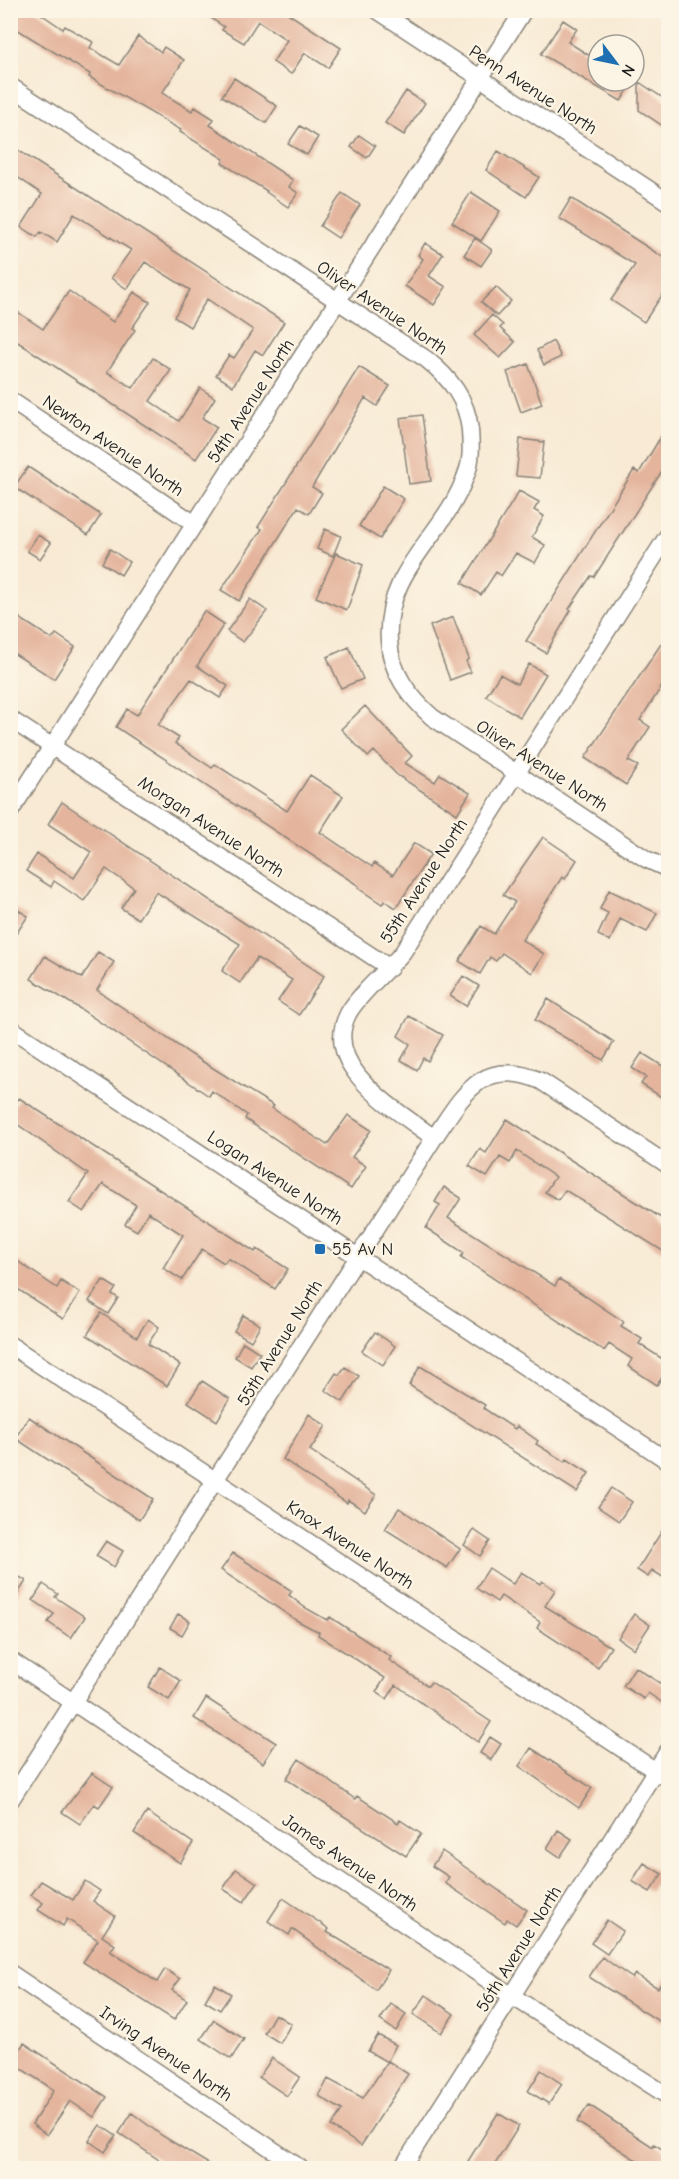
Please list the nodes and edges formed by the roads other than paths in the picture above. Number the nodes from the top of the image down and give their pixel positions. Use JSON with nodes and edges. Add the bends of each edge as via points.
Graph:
{"nodes":[{"id":1,"x":377,"y":10,"type":"edge"},
{"id":2,"x":524,"y":10,"type":"edge"},
{"id":3,"x":481,"y":79,"type":"junction"},
{"id":4,"x":10,"y":86,"type":"edge"},
{"id":5,"x":669,"y":202,"type":"edge"},
{"id":6,"x":338,"y":301,"type":"junction"},
{"id":7,"x":10,"y":400,"type":"edge"},
{"id":8,"x":195,"y":525,"type":"junction"},
{"id":9,"x":669,"y":535,"type":"edge"},
{"id":10,"x":10,"y":719,"type":"edge"},
{"id":11,"x":52,"y":747,"type":"junction"},
{"id":12,"x":517,"y":773,"type":"junction"},
{"id":13,"x":10,"y":812,"type":"edge"},
{"id":14,"x":669,"y":869,"type":"edge"},
{"id":15,"x":390,"y":968,"type":"junction"},
{"id":16,"x":10,"y":1028,"type":"edge"},
{"id":17,"x":434,"y":1138,"type":"junction"},
{"id":18,"x":669,"y":1165,"type":"edge"},
{"id":19,"x":358,"y":1256,"type":"junction"},
{"id":20,"x":10,"y":1345,"type":"edge"},
{"id":21,"x":669,"y":1461,"type":"edge"},
{"id":22,"x":216,"y":1480,"type":"junction"},
{"id":23,"x":10,"y":1660,"type":"edge"},
{"id":24,"x":73,"y":1702,"type":"junction"},
{"id":25,"x":669,"y":1751,"type":"edge"},
{"id":26,"x":662,"y":1775,"type":"edge"},
{"id":27,"x":10,"y":1801,"type":"edge"},
{"id":28,"x":10,"y":1973,"type":"edge"},
{"id":29,"x":512,"y":1996,"type":"junction"},
{"id":30,"x":669,"y":2096,"type":"edge"},
{"id":31,"x":300,"y":2169,"type":"edge"},
{"id":32,"x":402,"y":2169,"type":"edge"}],
"edges":[{"from":1,"to":3,"type":"street","name":"Penn Avenue North"},
{"from":2,"to":3,"type":"street","name":"54th Avenue North"},
{"from":3,"to":5,"type":"street","name":"Penn Avenue North"},
{"from":3,"to":6,"type":"street","name":"54th Avenue North"},
{"from":4,"to":6,"type":"street","name":"Oliver Avenue North"},
{"from":6,"to":8,"type":"street","name":"54th Avenue North"},
{"from":6,"to":12,"type":"street","name":"Oliver Avenue North","via":[[447,375],[461,398],[472,448],[467,475],[403,575],[392,599],[389,652],[398,677],[413,700]]},
{"from":7,"to":8,"type":"street","name":"Newton Avenue North"},
{"from":8,"to":11,"type":"street","name":"54th Avenue North"},
{"from":9,"to":12,"type":"street","name":"55th Avenue North"},
{"from":10,"to":11,"type":"street","name":"Morgan Avenue North"},
{"from":11,"to":13,"type":"street","name":"54th Avenue North"},
{"from":11,"to":15,"type":"street","name":"Morgan Avenue North"},
{"from":12,"to":14,"type":"street","name":"Oliver Avenue North"},
{"from":12,"to":15,"type":"street","name":"55th Avenue North"},
{"from":15,"to":17,"type":"street","name":"55th Avenue North","via":[[349,1012],[341,1043],[346,1059],[364,1083]]},
{"from":16,"to":19,"type":"street","name":"Logan Avenue North"},
{"from":17,"to":18,"type":"street","via":[[472,1088],[487,1075],[505,1071],[524,1073]]},
{"from":17,"to":19,"type":"street","name":"55th Avenue North"},
{"from":19,"to":21,"type":"street","name":"Logan Avenue North"},
{"from":19,"to":22,"type":"street","name":"55th Avenue North"},
{"from":20,"to":22,"type":"street","name":"Knox Avenue North"},
{"from":22,"to":24,"type":"street","name":"55th Avenue North"},
{"from":22,"to":26,"type":"street","name":"Knox Avenue North"},
{"from":23,"to":24,"type":"street","name":"James Avenue North"},
{"from":24,"to":27,"type":"street","name":"55th Avenue North"},
{"from":24,"to":29,"type":"street","name":"James Avenue North"},
{"from":25,"to":26,"type":"street","name":"56th Avenue North"},
{"from":26,"to":29,"type":"street","name":"56th Avenue North"},
{"from":28,"to":31,"type":"street","name":"Irving Avenue North"},
{"from":29,"to":30,"type":"street","name":"James Avenue North"},
{"from":29,"to":32,"type":"street","name":"56th Avenue North"}]}
